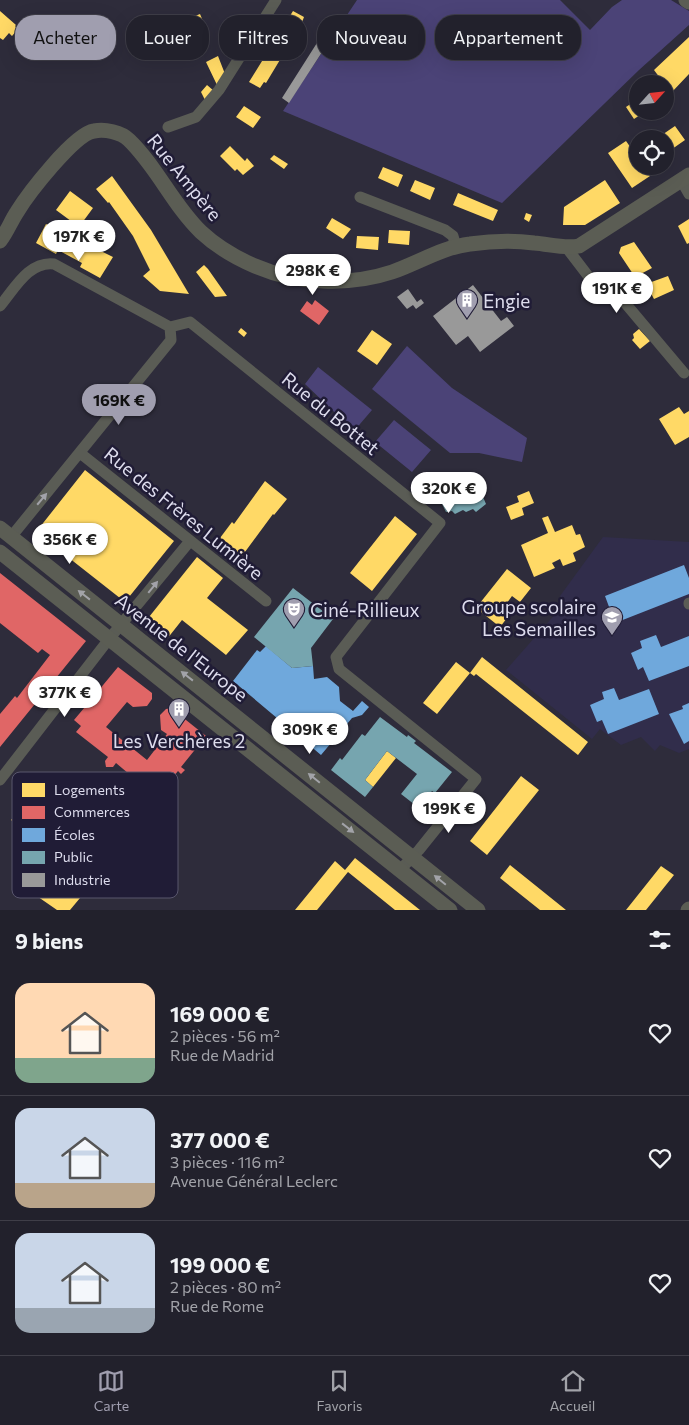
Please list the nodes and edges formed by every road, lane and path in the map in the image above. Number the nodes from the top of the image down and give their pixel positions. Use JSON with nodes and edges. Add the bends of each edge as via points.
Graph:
{"nodes":[{"id":1,"x":276,"y":0,"type":"edge"},
{"id":2,"x":168,"y":127,"type":"dead end"},
{"id":3,"x":685,"y":178,"type":"edge"},
{"id":4,"x":689,"y":194,"type":"edge"},
{"id":5,"x":360,"y":197,"type":"dead end"},
{"id":6,"x":0,"y":241,"type":"edge"},
{"id":7,"x":456,"y":247,"type":"junction"},
{"id":8,"x":566,"y":247,"type":"junction"},
{"id":9,"x":0,"y":306,"type":"edge"},
{"id":10,"x":170,"y":327,"type":"junction"},
{"id":11,"x":684,"y":373,"type":"dead end"},
{"id":12,"x":80,"y":453,"type":"junction"},
{"id":13,"x":6,"y":532,"type":"edge"},
{"id":14,"x":190,"y":541,"type":"junction"},
{"id":15,"x":0,"y":552,"type":"edge"},
{"id":16,"x":266,"y":601,"type":"dead end"},
{"id":17,"x":122,"y":625,"type":"junction"},
{"id":18,"x":109,"y":639,"type":"junction"},
{"id":19,"x":0,"y":780,"type":"edge"},
{"id":20,"x":411,"y":856,"type":"junction"},
{"id":21,"x":400,"y":870,"type":"junction"},
{"id":22,"x":450,"y":910,"type":"edge"},
{"id":23,"x":478,"y":910,"type":"edge"}],
"edges":[{"from":1,"to":2,"type":"street","via":[[219,90],[196,117]]},
{"from":3,"to":4,"type":"street"},
{"from":3,"to":8,"type":"street","name":"Rue Ampère","via":[[579,246]]},
{"from":5,"to":7,"type":"street","via":[[445,230],[453,236]]},
{"from":6,"to":7,"type":"street","name":"Rue Ampère","via":[[18,210],[63,153],[82,136],[105,130],[129,140],[170,196],[202,232],[233,255],[261,268],[315,281],[363,279]]},
{"from":7,"to":8,"type":"street","name":"Rue Ampère","via":[[512,241]]},
{"from":8,"to":11,"type":"street","via":[[592,281],[615,291]]},
{"from":9,"to":10,"type":"street","via":[[36,265],[54,264]]},
{"from":10,"to":12,"type":"street","via":[[171,340]]},
{"from":10,"to":20,"type":"street","name":"Rue du Bottet","via":[[190,322],[440,523],[336,657],[339,669],[476,779]]},
{"from":13,"to":12,"type":"street","one_way":true},
{"from":12,"to":14,"type":"street","name":"Rue des Frères Lumière"},
{"from":17,"to":13,"type":"street","name":"Avenue de l'Europe","one_way":true},
{"from":14,"to":16,"type":"street","name":"Rue des Frères Lumière"},
{"from":17,"to":14,"type":"street","one_way":true},
{"from":15,"to":18,"type":"street","name":"Avenue de l'Europe"},
{"from":17,"to":18,"type":"street"},
{"from":20,"to":17,"type":"street","name":"Avenue de l'Europe","one_way":true},
{"from":18,"to":19,"type":"street"},
{"from":18,"to":21,"type":"street","name":"Avenue de l'Europe","one_way":true},
{"from":20,"to":21,"type":"street"},
{"from":23,"to":20,"type":"street","name":"Avenue de l'Europe","one_way":true},
{"from":21,"to":22,"type":"street","name":"Avenue de l'Europe"}]}
